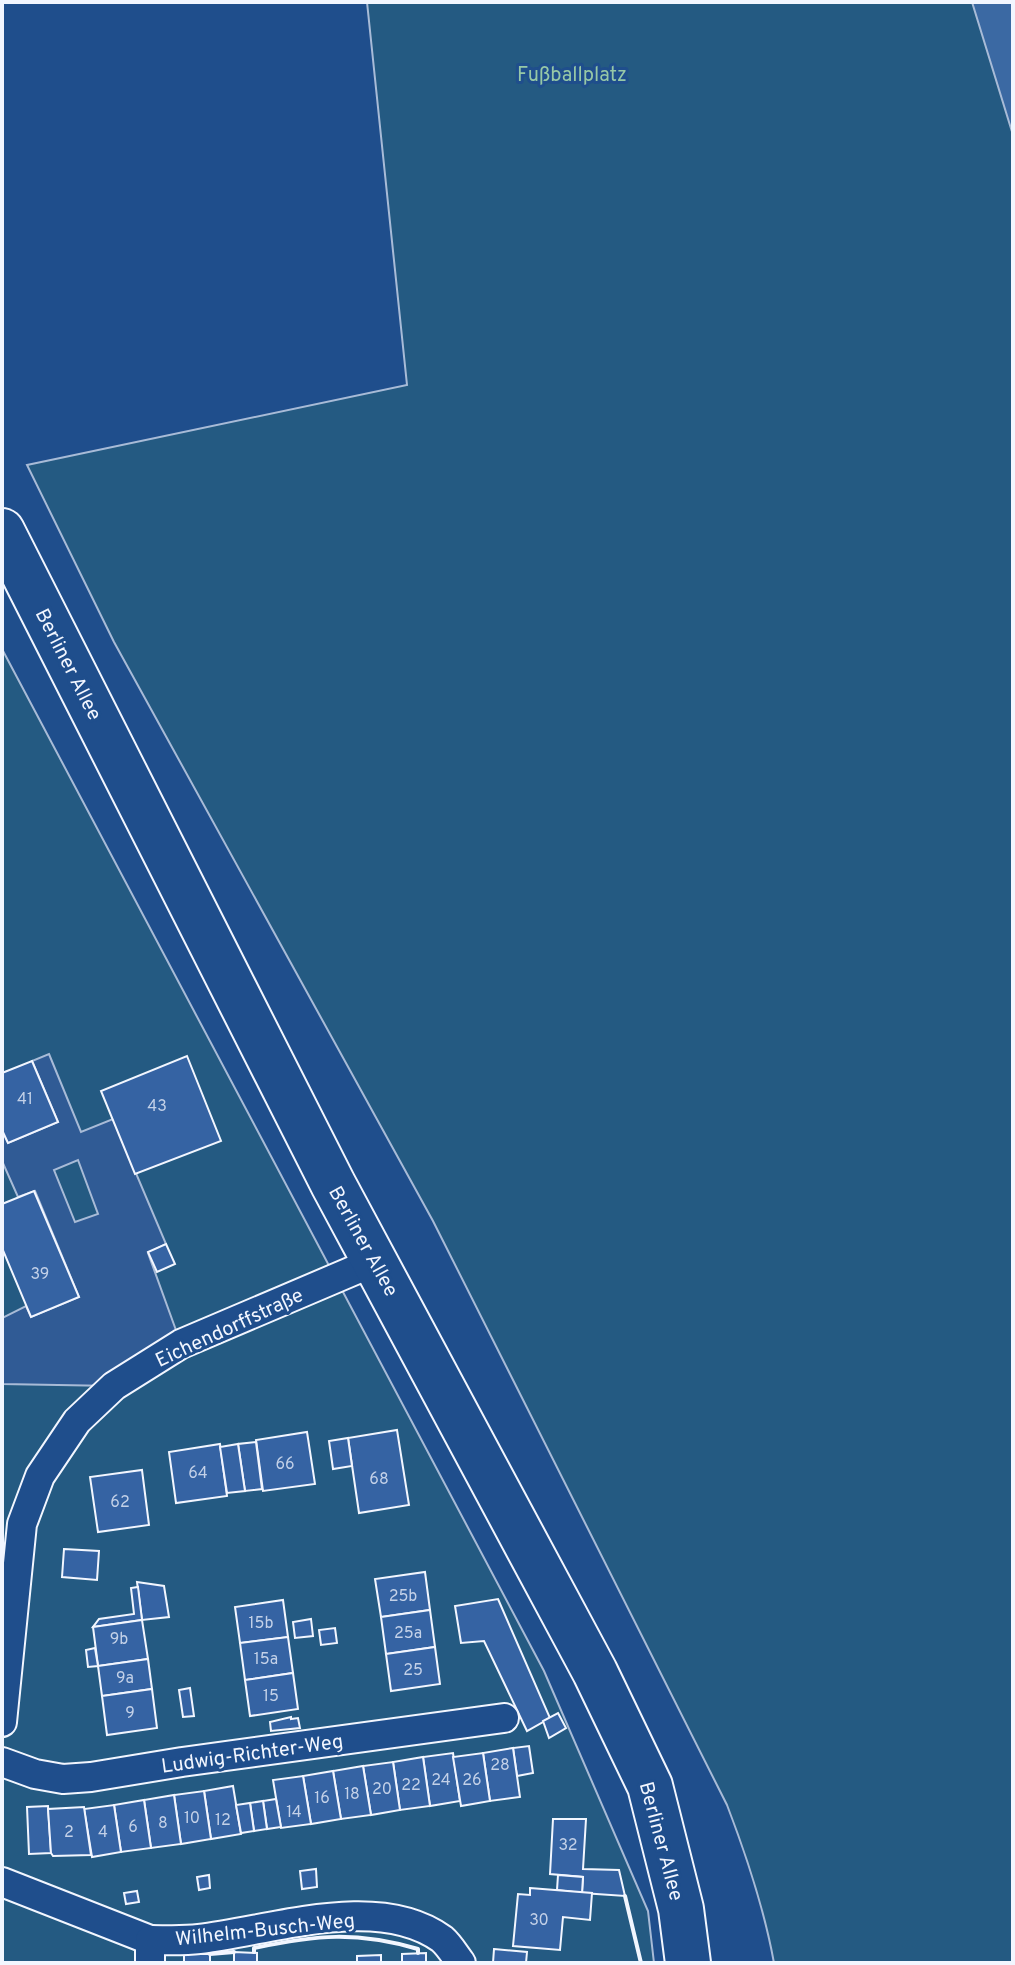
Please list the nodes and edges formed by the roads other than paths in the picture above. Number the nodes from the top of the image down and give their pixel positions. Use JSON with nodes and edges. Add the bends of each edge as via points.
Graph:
{"nodes":[{"id":1,"x":2,"y":531,"type":"edge"},
{"id":2,"x":376,"y":1261,"type":"junction"},
{"id":3,"x":504,"y":1718,"type":"dead end"},
{"id":4,"x":2,"y":1722,"type":"edge"},
{"id":5,"x":2,"y":1762,"type":"edge"},
{"id":6,"x":2,"y":1882,"type":"edge"},
{"id":7,"x":150,"y":1952,"type":"edge"},
{"id":8,"x":461,"y":1963,"type":"edge"},
{"id":9,"x":688,"y":1963,"type":"edge"}],
"edges":[{"from":1,"to":2,"type":"main road","name":"Berliner Allee"},
{"from":2,"to":4,"type":"street","name":"Eichendorffstraße","via":[[181,1344],[114,1386],[77,1421],[40,1476],[22,1524]]},
{"from":2,"to":9,"type":"main road","name":"Berliner Allee","via":[[650,1786],[681,1909]]},
{"from":3,"to":5,"type":"street","name":"Ludwig-Richter-Weg","via":[[91,1777],[63,1779]]},
{"from":6,"to":7,"type":"street","name":"Wilhelm-Busch-Weg"},
{"from":7,"to":8,"type":"street","name":"Wilhelm-Busch-Weg","via":[[320,1918],[356,1917],[416,1925],[444,1940]]}]}
